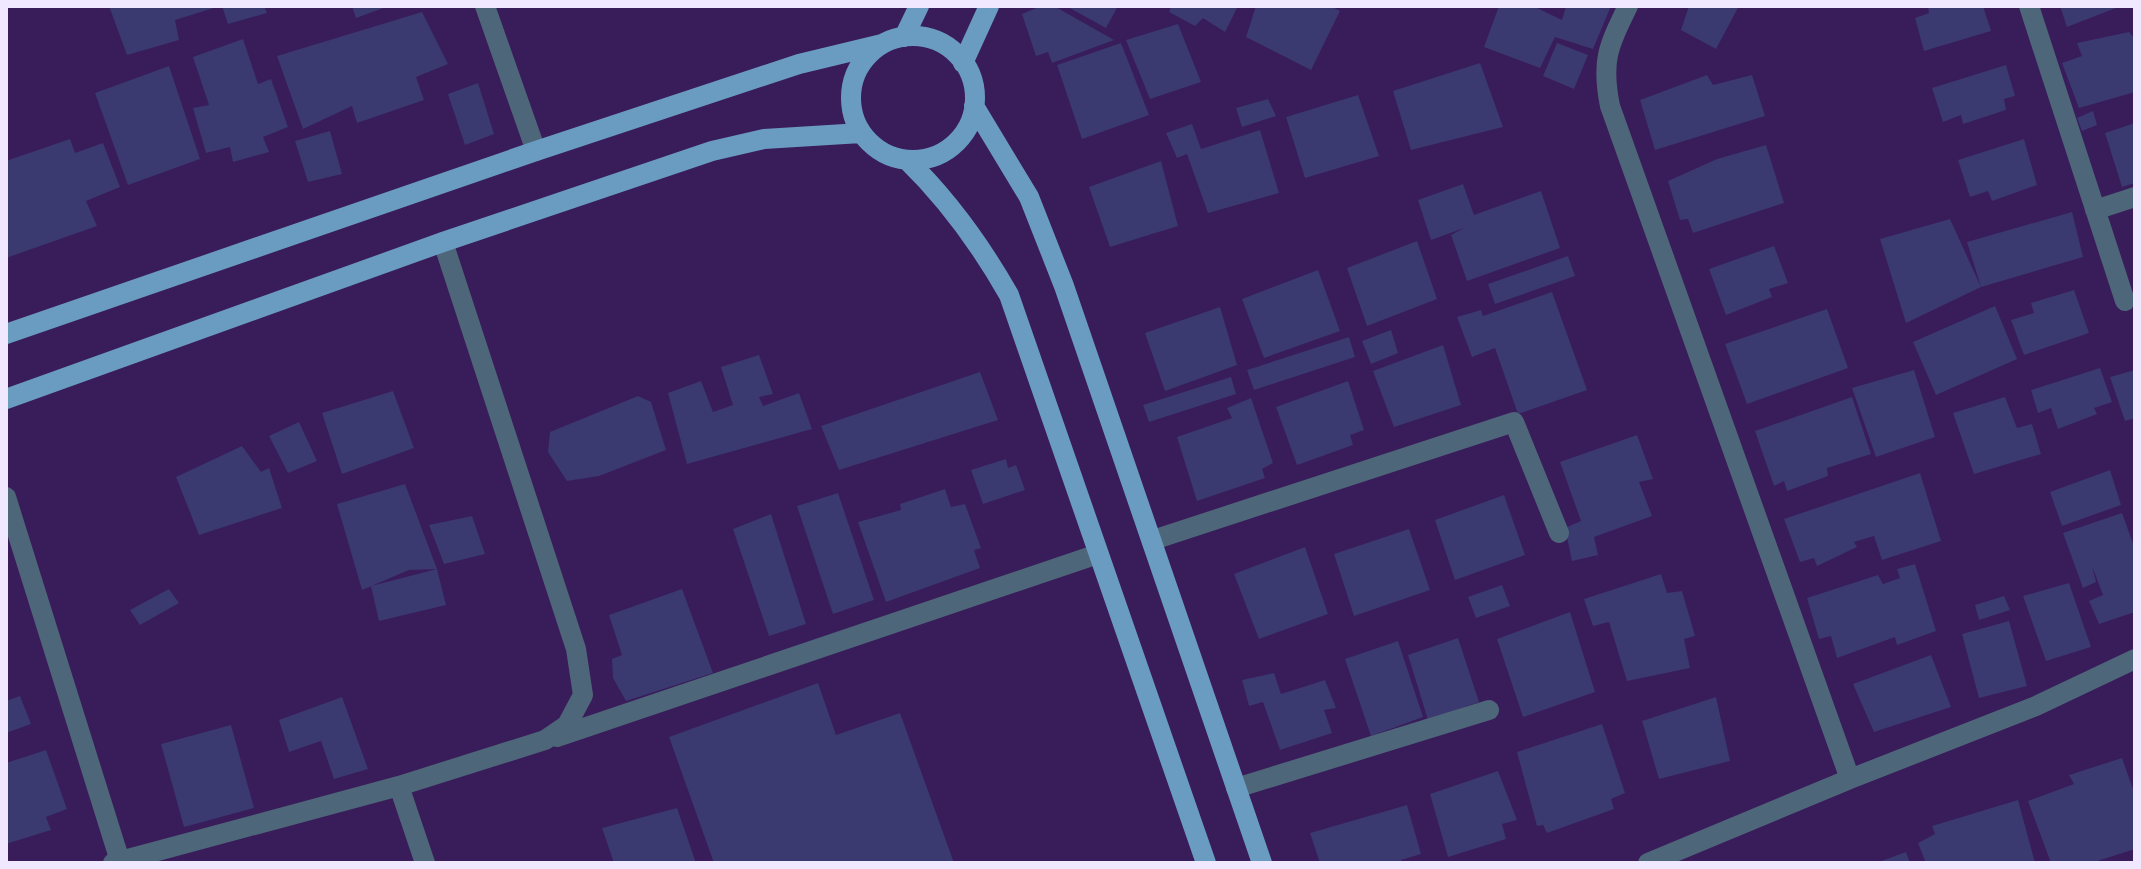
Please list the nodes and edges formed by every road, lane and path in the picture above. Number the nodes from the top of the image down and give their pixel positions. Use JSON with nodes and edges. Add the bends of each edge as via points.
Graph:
{"nodes":[{"id":1,"x":485,"y":6,"type":"edge"},
{"id":2,"x":919,"y":6,"type":"edge"},
{"id":3,"x":989,"y":6,"type":"edge"},
{"id":4,"x":1628,"y":6,"type":"edge"},
{"id":5,"x":2029,"y":6,"type":"edge"},
{"id":6,"x":904,"y":37,"type":"junction"},
{"id":7,"x":882,"y":44,"type":"junction"},
{"id":8,"x":963,"y":63,"type":"junction"},
{"id":9,"x":974,"y":106,"type":"junction"},
{"id":10,"x":861,"y":133,"type":"junction"},
{"id":11,"x":536,"y":151,"type":"junction"},
{"id":12,"x":907,"y":160,"type":"junction"},
{"id":13,"x":2135,"y":197,"type":"edge"},
{"id":14,"x":2095,"y":210,"type":"junction"},
{"id":15,"x":443,"y":242,"type":"junction"},
{"id":16,"x":2125,"y":301,"type":"dead end"},
{"id":17,"x":6,"y":334,"type":"edge"},
{"id":18,"x":6,"y":399,"type":"edge"},
{"id":19,"x":6,"y":497,"type":"edge"},
{"id":20,"x":1559,"y":533,"type":"dead end"},
{"id":21,"x":1153,"y":540,"type":"junction"},
{"id":22,"x":1098,"y":554,"type":"junction"},
{"id":23,"x":2135,"y":659,"type":"edge"},
{"id":24,"x":1489,"y":710,"type":"dead end"},
{"id":25,"x":545,"y":740,"type":"junction"},
{"id":26,"x":1850,"y":779,"type":"junction"},
{"id":27,"x":399,"y":786,"type":"junction"},
{"id":28,"x":1236,"y":788,"type":"junction"},
{"id":29,"x":116,"y":862,"type":"edge"},
{"id":30,"x":425,"y":863,"type":"edge"},
{"id":31,"x":1206,"y":863,"type":"edge"},
{"id":32,"x":1262,"y":863,"type":"edge"},
{"id":33,"x":1648,"y":863,"type":"edge"}],
"edges":[{"from":1,"to":11,"type":"street"},
{"from":2,"to":6,"type":"main road"},
{"from":3,"to":8,"type":"main road"},
{"from":4,"to":26,"type":"street","via":[[1603,72],[1610,106]]},
{"from":5,"to":14,"type":"street"},
{"from":6,"to":7,"type":"main road"},
{"from":6,"to":8,"type":"main road","via":[[941,43]]},
{"from":7,"to":10,"type":"main road","via":[[855,74],[853,115]]},
{"from":7,"to":11,"type":"main road","via":[[799,64]]},
{"from":8,"to":9,"type":"main road","via":[[975,92]]},
{"from":9,"to":12,"type":"main road","via":[[966,132],[952,147],[934,157]]},
{"from":9,"to":21,"type":"main road","via":[[1029,197]]},
{"from":10,"to":12,"type":"main road","via":[[876,148]]},
{"from":10,"to":15,"type":"main road","via":[[764,139],[712,151]]},
{"from":11,"to":17,"type":"main road"},
{"from":12,"to":22,"type":"main road","via":[[944,196],[1009,295]]},
{"from":13,"to":14,"type":"street"},
{"from":14,"to":16,"type":"street"},
{"from":15,"to":18,"type":"main road"},
{"from":15,"to":25,"type":"street","via":[[576,649],[583,695],[567,725]]},
{"from":19,"to":29,"type":"street"},
{"from":20,"to":21,"type":"street","via":[[1514,422]]},
{"from":21,"to":28,"type":"main road"},
{"from":22,"to":25,"type":"street"},
{"from":22,"to":31,"type":"main road"},
{"from":23,"to":26,"type":"street","via":[[2036,706]]},
{"from":24,"to":28,"type":"street"},
{"from":25,"to":27,"type":"street"},
{"from":26,"to":33,"type":"street"},
{"from":27,"to":29,"type":"street"},
{"from":27,"to":30,"type":"street"},
{"from":28,"to":32,"type":"main road"}]}
